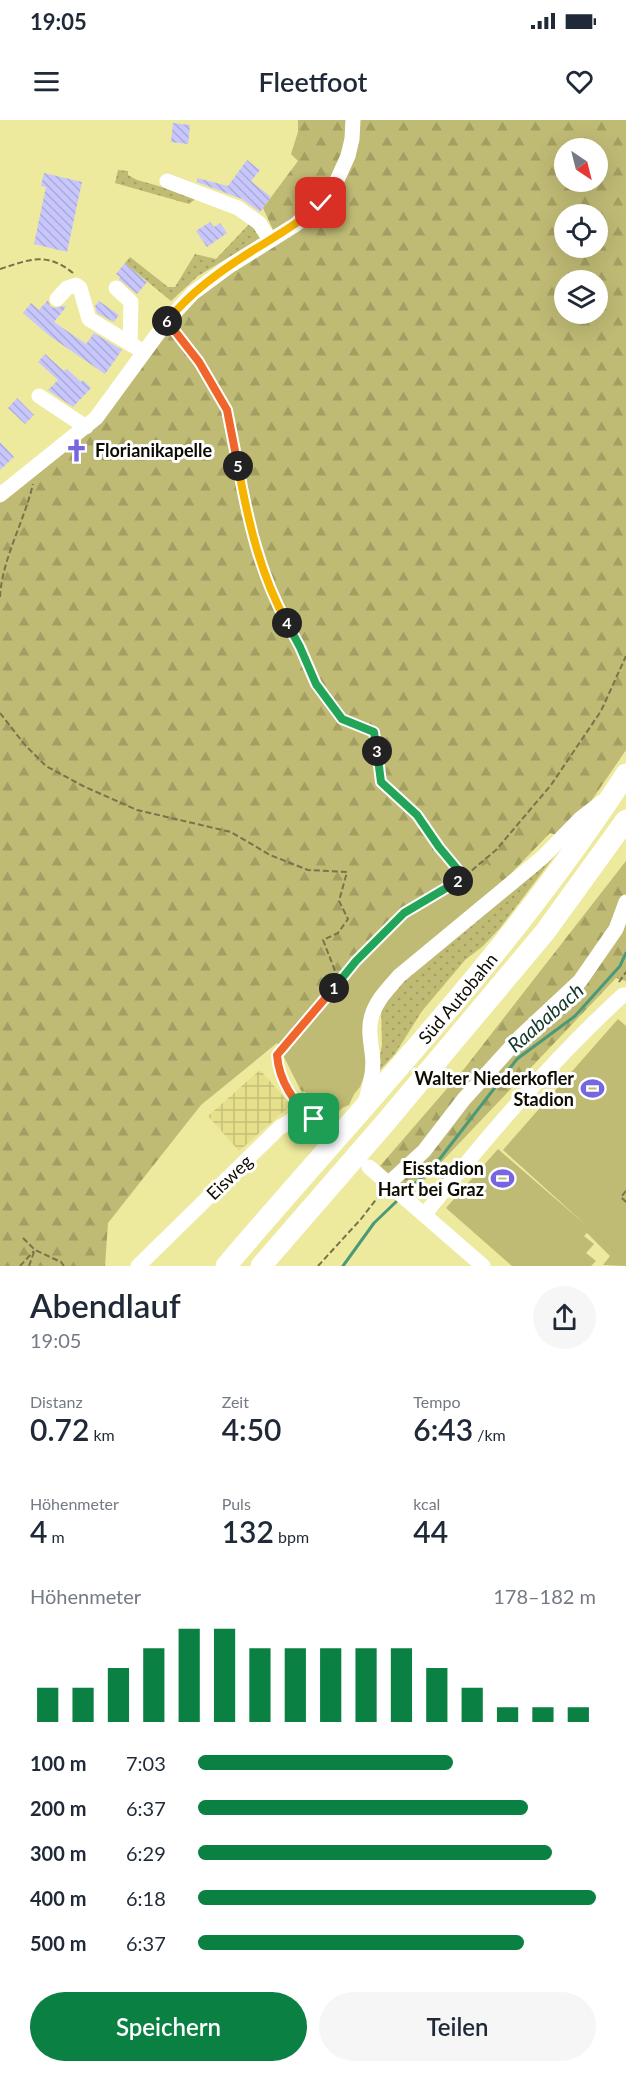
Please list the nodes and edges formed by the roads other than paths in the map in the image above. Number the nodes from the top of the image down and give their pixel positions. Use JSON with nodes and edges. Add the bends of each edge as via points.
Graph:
{"nodes":[{"id":1,"x":352,"y":120,"type":"edge"},
{"id":2,"x":167,"y":181,"type":"dead end"},
{"id":3,"x":270,"y":240,"type":"junction"},
{"id":4,"x":116,"y":288,"type":"dead end"},
{"id":5,"x":57,"y":299,"type":"dead end"},
{"id":6,"x":130,"y":344,"type":"junction"},
{"id":7,"x":144,"y":352,"type":"junction"},
{"id":8,"x":39,"y":396,"type":"dead end"},
{"id":9,"x":86,"y":427,"type":"junction"},
{"id":10,"x":0,"y":495,"type":"edge"},
{"id":11,"x":620,"y":783,"type":"edge"},
{"id":12,"x":626,"y":820,"type":"edge"},
{"id":13,"x":626,"y":902,"type":"edge"},
{"id":14,"x":626,"y":995,"type":"edge"},
{"id":15,"x":626,"y":1006,"type":"edge"},
{"id":16,"x":606,"y":1011,"type":"junction"},
{"id":17,"x":363,"y":1109,"type":"junction"},
{"id":18,"x":325,"y":1130,"type":"dead end"},
{"id":19,"x":369,"y":1167,"type":"dead end"},
{"id":20,"x":391,"y":1185,"type":"junction"},
{"id":21,"x":424,"y":1215,"type":"junction"},
{"id":22,"x":138,"y":1266,"type":"edge"},
{"id":23,"x":226,"y":1266,"type":"edge"},
{"id":24,"x":261,"y":1266,"type":"edge"},
{"id":25,"x":483,"y":1266,"type":"edge"}],
"edges":[{"from":1,"to":3,"type":"street","via":[[348,156],[333,189],[303,219]]},
{"from":2,"to":3,"type":"street","via":[[238,208],[259,223]]},
{"from":3,"to":7,"type":"street","via":[[193,292]]},
{"from":4,"to":6,"type":"street","via":[[130,303]]},
{"from":5,"to":6,"type":"street","via":[[76,285],[89,319]]},
{"from":6,"to":7,"type":"street"},
{"from":7,"to":9,"type":"street"},
{"from":8,"to":9,"type":"street"},
{"from":9,"to":10,"type":"street"},
{"from":11,"to":17,"type":"highway","name":"Süd Autobahn","via":[[530,912]]},
{"from":11,"to":17,"type":"street","via":[[543,857],[399,976],[381,997],[372,1016],[373,1062]]},
{"from":12,"to":24,"type":"highway","name":"Süd Autobahn","via":[[545,932]]},
{"from":13,"to":20,"type":"street","via":[[616,929],[580,981],[520,1037]]},
{"from":14,"to":16,"type":"street"},
{"from":15,"to":16,"type":"street"},
{"from":16,"to":21,"type":"street","via":[[543,1075]]},
{"from":17,"to":23,"type":"highway","name":"Süd Autobahn"},
{"from":18,"to":22,"type":"street","name":"Eisweg","via":[[304,1112],[279,1128]]},
{"from":19,"to":20,"type":"street"},
{"from":20,"to":21,"type":"street"},
{"from":21,"to":25,"type":"street"}]}
